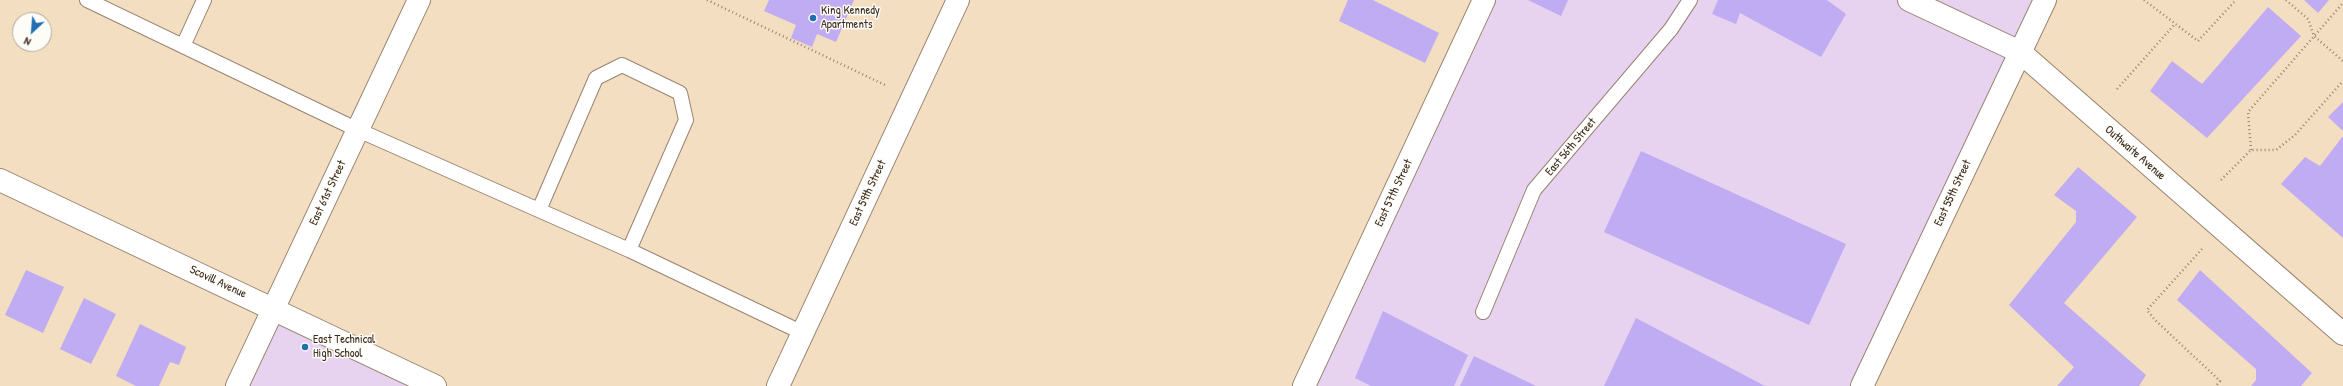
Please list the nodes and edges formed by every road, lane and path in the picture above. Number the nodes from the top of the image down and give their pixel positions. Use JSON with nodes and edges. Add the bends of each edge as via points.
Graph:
{"nodes":[{"id":1,"x":204,"y":0,"type":"edge"},
{"id":2,"x":419,"y":0,"type":"edge"},
{"id":3,"x":707,"y":0,"type":"edge"},
{"id":4,"x":958,"y":0,"type":"edge"},
{"id":5,"x":1484,"y":0,"type":"edge"},
{"id":6,"x":1690,"y":0,"type":"edge"},
{"id":7,"x":1909,"y":0,"type":"edge"},
{"id":8,"x":2045,"y":0,"type":"edge"},
{"id":9,"x":2144,"y":0,"type":"edge"},
{"id":10,"x":2236,"y":0,"type":"edge"},
{"id":11,"x":2286,"y":0,"type":"edge"},
{"id":12,"x":91,"y":1,"type":"edge"},
{"id":13,"x":2343,"y":3,"type":"edge"},
{"id":14,"x":2175,"y":24,"type":"junction"},
{"id":15,"x":2314,"y":36,"type":"junction"},
{"id":16,"x":183,"y":46,"type":"junction"},
{"id":17,"x":2020,"y":52,"type":"junction"},
{"id":18,"x":2343,"y":61,"type":"edge"},
{"id":19,"x":2343,"y":81,"type":"edge"},
{"id":20,"x":885,"y":85,"type":"dead end"},
{"id":21,"x":2117,"y":89,"type":"dead end"},
{"id":22,"x":358,"y":130,"type":"junction"},
{"id":23,"x":2251,"y":150,"type":"junction"},
{"id":24,"x":0,"y":180,"type":"edge"},
{"id":25,"x":2221,"y":180,"type":"dead end"},
{"id":26,"x":539,"y":210,"type":"junction"},
{"id":27,"x":2205,"y":246,"type":"dead end"},
{"id":28,"x":629,"y":250,"type":"junction"},
{"id":29,"x":274,"y":308,"type":"junction"},
{"id":30,"x":1483,"y":312,"type":"dead end"},
{"id":31,"x":803,"y":333,"type":"junction"},
{"id":32,"x":2343,"y":334,"type":"edge"},
{"id":33,"x":237,"y":386,"type":"edge"},
{"id":34,"x":435,"y":386,"type":"edge"},
{"id":35,"x":778,"y":386,"type":"edge"},
{"id":36,"x":1304,"y":386,"type":"edge"},
{"id":37,"x":1862,"y":386,"type":"edge"},
{"id":38,"x":2216,"y":386,"type":"edge"}],
"edges":[{"from":1,"to":16,"type":"lane"},
{"from":2,"to":22,"type":"street","name":"East 61st Street"},
{"from":3,"to":20,"type":"path"},
{"from":4,"to":31,"type":"street","name":"East 59th Street"},
{"from":5,"to":36,"type":"street","name":"East 57th Street"},
{"from":6,"to":30,"type":"lane","name":"East 56th Street","via":[[1670,29],[1534,190]]},
{"from":7,"to":17,"type":"street","name":"Outhwaite Avenue"},
{"from":8,"to":17,"type":"street","name":"East 55th Street"},
{"from":9,"to":14,"type":"path"},
{"from":10,"to":14,"type":"path","via":[[2198,41]]},
{"from":11,"to":15,"type":"path","via":[[2308,19]]},
{"from":12,"to":16,"type":"lane"},
{"from":13,"to":15,"type":"path"},
{"from":14,"to":21,"type":"path"},
{"from":15,"to":18,"type":"path"},
{"from":15,"to":23,"type":"path","via":[[2248,112]]},
{"from":16,"to":22,"type":"lane"},
{"from":17,"to":32,"type":"street","name":"Outhwaite Avenue"},
{"from":17,"to":37,"type":"street","name":"East 55th Street"},
{"from":19,"to":23,"type":"path","via":[[2295,135],[2276,150]]},
{"from":22,"to":26,"type":"lane"},
{"from":22,"to":29,"type":"street","name":"East 61st Street"},
{"from":23,"to":25,"type":"path"},
{"from":24,"to":29,"type":"street","name":"Scovill Avenue"},
{"from":26,"to":28,"type":"lane"},
{"from":26,"to":28,"type":"lane","via":[[596,78],[622,65],[680,93],[686,120]]},
{"from":27,"to":38,"type":"path","via":[[2147,310],[2220,381]]},
{"from":28,"to":31,"type":"lane"},
{"from":29,"to":33,"type":"street","name":"East 61st Street"},
{"from":29,"to":34,"type":"street","name":"Scovill Avenue"},
{"from":31,"to":35,"type":"street","name":"East 59th Street"}]}
